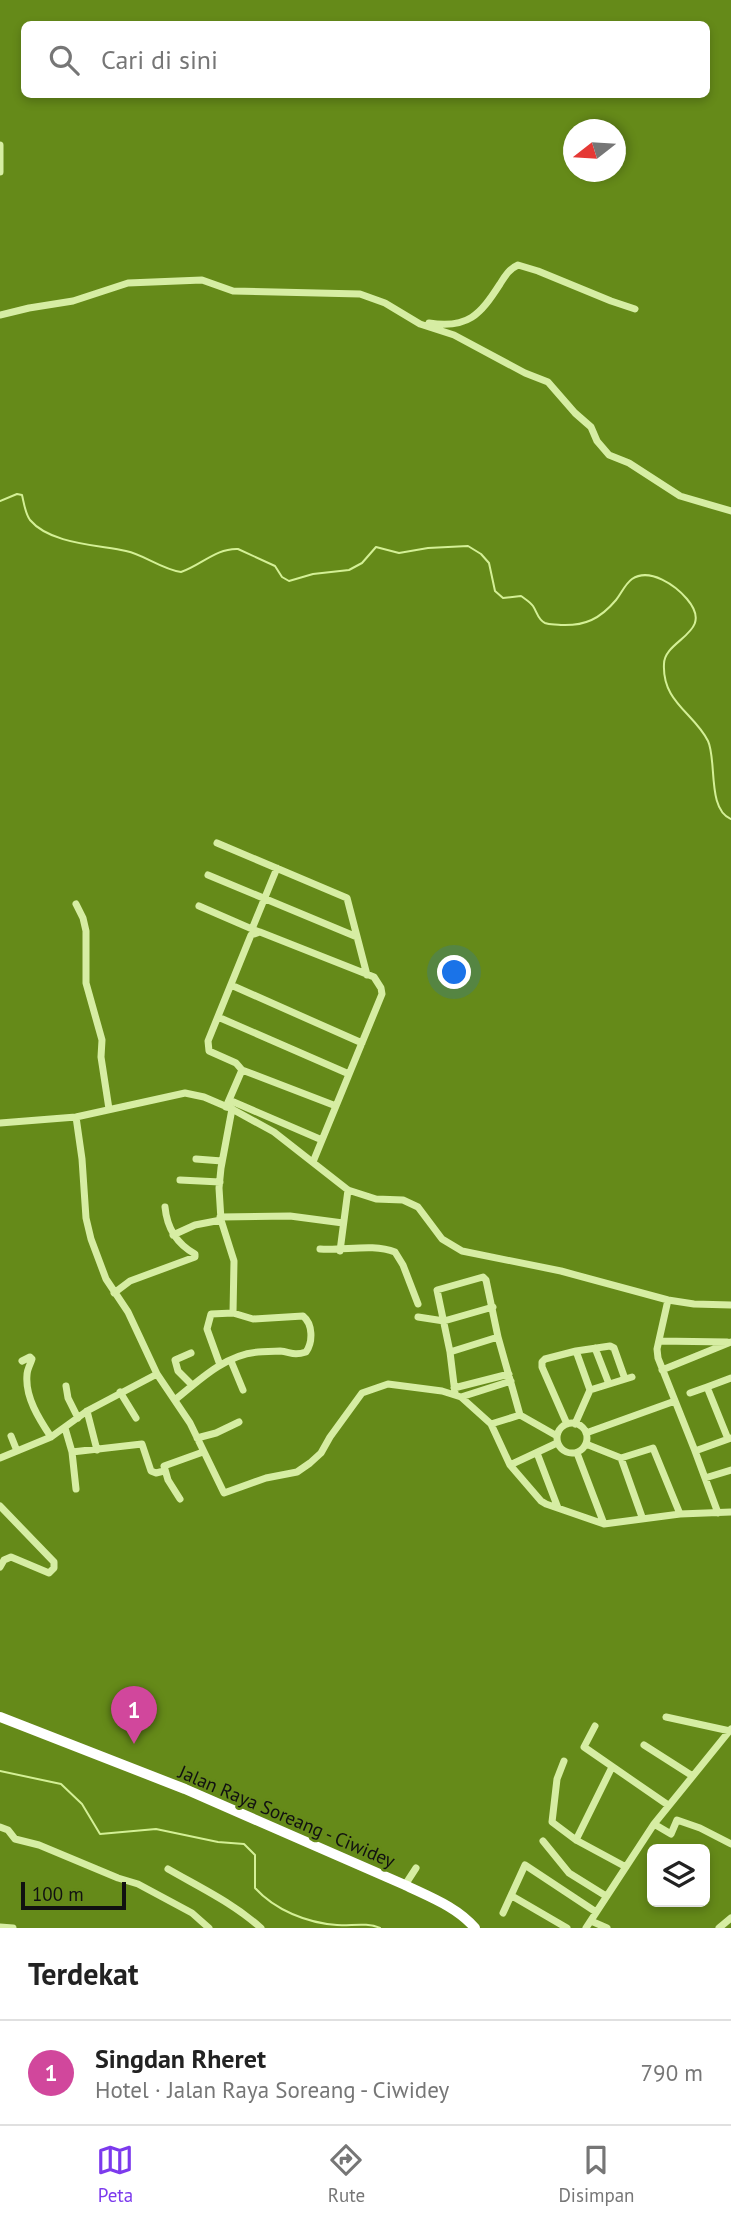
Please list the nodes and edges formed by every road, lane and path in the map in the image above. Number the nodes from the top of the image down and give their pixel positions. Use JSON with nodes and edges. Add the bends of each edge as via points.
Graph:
{"nodes":[{"id":1,"x":0,"y":145,"type":"edge"},
{"id":2,"x":0,"y":172,"type":"edge"},
{"id":3,"x":635,"y":309,"type":"dead end"},
{"id":4,"x":0,"y":315,"type":"edge"},
{"id":5,"x":415,"y":321,"type":"junction"},
{"id":6,"x":731,"y":511,"type":"edge"},
{"id":7,"x":217,"y":843,"type":"dead end"},
{"id":8,"x":277,"y":868,"type":"junction"},
{"id":9,"x":208,"y":875,"type":"dead end"},
{"id":10,"x":264,"y":898,"type":"junction"},
{"id":11,"x":76,"y":904,"type":"dead end"},
{"id":12,"x":199,"y":906,"type":"dead end"},
{"id":13,"x":256,"y":931,"type":"junction"},
{"id":14,"x":357,"y":936,"type":"junction"},
{"id":15,"x":367,"y":975,"type":"junction"},
{"id":16,"x":231,"y":985,"type":"junction"},
{"id":17,"x":218,"y":1017,"type":"junction"},
{"id":18,"x":362,"y":1043,"type":"junction"},
{"id":19,"x":242,"y":1070,"type":"junction"},
{"id":20,"x":349,"y":1074,"type":"junction"},
{"id":21,"x":229,"y":1105,"type":"junction"},
{"id":22,"x":336,"y":1106,"type":"junction"},
{"id":23,"x":109,"y":1110,"type":"junction"},
{"id":24,"x":76,"y":1117,"type":"junction"},
{"id":25,"x":0,"y":1123,"type":"edge"},
{"id":26,"x":322,"y":1140,"type":"junction"},
{"id":27,"x":196,"y":1159,"type":"dead end"},
{"id":28,"x":222,"y":1161,"type":"junction"},
{"id":29,"x":313,"y":1162,"type":"junction"},
{"id":30,"x":180,"y":1180,"type":"dead end"},
{"id":31,"x":220,"y":1182,"type":"junction"},
{"id":32,"x":348,"y":1191,"type":"junction"},
{"id":33,"x":165,"y":1207,"type":"dead end"},
{"id":34,"x":221,"y":1219,"type":"junction"},
{"id":35,"x":343,"y":1223,"type":"junction"},
{"id":36,"x":173,"y":1235,"type":"junction"},
{"id":37,"x":320,"y":1249,"type":"dead end"},
{"id":38,"x":340,"y":1251,"type":"junction"},
{"id":39,"x":114,"y":1293,"type":"junction"},
{"id":40,"x":668,"y":1300,"type":"junction"},
{"id":41,"x":418,"y":1304,"type":"dead end"},
{"id":42,"x":731,"y":1305,"type":"edge"},
{"id":43,"x":493,"y":1307,"type":"junction"},
{"id":44,"x":233,"y":1313,"type":"junction"},
{"id":45,"x":418,"y":1317,"type":"dead end"},
{"id":46,"x":444,"y":1321,"type":"junction"},
{"id":47,"x":498,"y":1338,"type":"junction"},
{"id":48,"x":659,"y":1341,"type":"junction"},
{"id":49,"x":595,"y":1348,"type":"junction"},
{"id":50,"x":576,"y":1351,"type":"junction"},
{"id":51,"x":450,"y":1352,"type":"junction"},
{"id":52,"x":191,"y":1353,"type":"dead end"},
{"id":53,"x":22,"y":1361,"type":"dead end"},
{"id":54,"x":231,"y":1361,"type":"junction"},
{"id":55,"x":220,"y":1365,"type":"junction"},
{"id":56,"x":662,"y":1370,"type":"junction"},
{"id":57,"x":157,"y":1374,"type":"junction"},
{"id":58,"x":510,"y":1378,"type":"junction"},
{"id":59,"x":731,"y":1378,"type":"edge"},
{"id":60,"x":609,"y":1384,"type":"junction"},
{"id":61,"x":192,"y":1385,"type":"junction"},
{"id":62,"x":66,"y":1386,"type":"dead end"},
{"id":63,"x":707,"y":1387,"type":"junction"},
{"id":64,"x":243,"y":1390,"type":"dead end"},
{"id":65,"x":590,"y":1390,"type":"junction"},
{"id":66,"x":120,"y":1392,"type":"junction"},
{"id":67,"x":457,"y":1393,"type":"junction"},
{"id":68,"x":690,"y":1393,"type":"dead end"},
{"id":69,"x":175,"y":1400,"type":"junction"},
{"id":70,"x":675,"y":1401,"type":"junction"},
{"id":71,"x":87,"y":1412,"type":"junction"},
{"id":72,"x":520,"y":1415,"type":"junction"},
{"id":73,"x":78,"y":1418,"type":"junction"},
{"id":74,"x":136,"y":1418,"type":"dead end"},
{"id":75,"x":239,"y":1422,"type":"dead end"},
{"id":76,"x":491,"y":1424,"type":"junction"},
{"id":77,"x":571,"y":1424,"type":"junction"},
{"id":78,"x":65,"y":1428,"type":"junction"},
{"id":79,"x":586,"y":1433,"type":"junction"},
{"id":80,"x":11,"y":1436,"type":"dead end"},
{"id":81,"x":51,"y":1437,"type":"junction"},
{"id":82,"x":197,"y":1438,"type":"junction"},
{"id":83,"x":730,"y":1438,"type":"edge"},
{"id":84,"x":557,"y":1440,"type":"junction"},
{"id":85,"x":586,"y":1444,"type":"junction"},
{"id":86,"x":97,"y":1450,"type":"junction"},
{"id":87,"x":17,"y":1451,"type":"junction"},
{"id":88,"x":695,"y":1451,"type":"junction"},
{"id":89,"x":72,"y":1452,"type":"junction"},
{"id":90,"x":203,"y":1452,"type":"junction"},
{"id":91,"x":537,"y":1452,"type":"junction"},
{"id":92,"x":577,"y":1453,"type":"junction"},
{"id":93,"x":0,"y":1458,"type":"edge"},
{"id":94,"x":621,"y":1458,"type":"junction"},
{"id":95,"x":510,"y":1465,"type":"junction"},
{"id":96,"x":731,"y":1470,"type":"edge"},
{"id":97,"x":164,"y":1471,"type":"junction"},
{"id":98,"x":705,"y":1478,"type":"junction"},
{"id":99,"x":76,"y":1489,"type":"dead end"},
{"id":100,"x":180,"y":1500,"type":"dead end"},
{"id":101,"x":0,"y":1506,"type":"edge"},
{"id":102,"x":558,"y":1508,"type":"junction"},
{"id":103,"x":718,"y":1513,"type":"junction"},
{"id":104,"x":731,"y":1513,"type":"edge"},
{"id":105,"x":680,"y":1514,"type":"junction"},
{"id":106,"x":642,"y":1517,"type":"junction"},
{"id":107,"x":604,"y":1524,"type":"junction"},
{"id":108,"x":1,"y":1561,"type":"edge"},
{"id":109,"x":0,"y":1717,"type":"edge"},
{"id":110,"x":666,"y":1717,"type":"dead end"},
{"id":111,"x":594,"y":1726,"type":"dead end"},
{"id":112,"x":730,"y":1730,"type":"edge"},
{"id":113,"x":644,"y":1745,"type":"dead end"},
{"id":114,"x":564,"y":1761,"type":"dead end"},
{"id":115,"x":612,"y":1767,"type":"junction"},
{"id":116,"x":691,"y":1776,"type":"junction"},
{"id":117,"x":668,"y":1805,"type":"junction"},
{"id":118,"x":654,"y":1824,"type":"junction"},
{"id":119,"x":0,"y":1827,"type":"edge"},
{"id":120,"x":576,"y":1840,"type":"junction"},
{"id":121,"x":542,"y":1841,"type":"dead end"},
{"id":122,"x":731,"y":1844,"type":"edge"},
{"id":123,"x":416,"y":1867,"type":"dead end"},
{"id":124,"x":626,"y":1867,"type":"junction"},
{"id":125,"x":168,"y":1869,"type":"dead end"},
{"id":126,"x":405,"y":1885,"type":"junction"},
{"id":127,"x":512,"y":1896,"type":"junction"},
{"id":128,"x":606,"y":1896,"type":"junction"},
{"id":129,"x":596,"y":1912,"type":"junction"},
{"id":130,"x":503,"y":1913,"type":"dead end"},
{"id":131,"x":731,"y":1918,"type":"edge"},
{"id":132,"x":588,"y":1924,"type":"edge"},
{"id":133,"x":0,"y":1927,"type":"edge"},
{"id":134,"x":13,"y":1928,"type":"edge"},
{"id":135,"x":209,"y":1928,"type":"edge"},
{"id":136,"x":261,"y":1928,"type":"edge"},
{"id":137,"x":475,"y":1928,"type":"edge"},
{"id":138,"x":567,"y":1928,"type":"edge"},
{"id":139,"x":607,"y":1928,"type":"edge"},
{"id":140,"x":719,"y":1928,"type":"edge"}],
"edges":[{"from":1,"to":2,"type":"street"},
{"from":3,"to":5,"type":"street","via":[[518,265],[509,270],[489,302],[460,324]]},
{"from":4,"to":5,"type":"street","via":[[73,301],[128,282],[202,280],[233,291],[360,293]]},
{"from":5,"to":6,"type":"street","via":[[454,335],[548,382],[591,426],[609,455],[680,496]]},
{"from":7,"to":8,"type":"street"},
{"from":8,"to":10,"type":"street"},
{"from":8,"to":14,"type":"street","via":[[347,898]]},
{"from":9,"to":10,"type":"street"},
{"from":10,"to":13,"type":"street"},
{"from":10,"to":14,"type":"street"},
{"from":11,"to":23,"type":"street","via":[[86,931],[86,983],[102,1040]]},
{"from":12,"to":13,"type":"street"},
{"from":13,"to":15,"type":"street"},
{"from":13,"to":16,"type":"street"},
{"from":14,"to":15,"type":"street"},
{"from":15,"to":18,"type":"street","via":[[379,982],[382,994]]},
{"from":16,"to":17,"type":"street"},
{"from":16,"to":18,"type":"street"},
{"from":17,"to":19,"type":"street","via":[[207,1047]]},
{"from":17,"to":20,"type":"street"},
{"from":18,"to":20,"type":"street"},
{"from":19,"to":21,"type":"street"},
{"from":19,"to":22,"type":"street"},
{"from":20,"to":22,"type":"street"},
{"from":21,"to":23,"type":"street","via":[[185,1093]]},
{"from":21,"to":26,"type":"street"},
{"from":21,"to":28,"type":"street"},
{"from":21,"to":29,"type":"street"},
{"from":22,"to":26,"type":"street"},
{"from":23,"to":24,"type":"street"},
{"from":24,"to":25,"type":"street"},
{"from":24,"to":39,"type":"street","via":[[86,1218]]},
{"from":26,"to":29,"type":"street"},
{"from":27,"to":28,"type":"street"},
{"from":28,"to":31,"type":"street"},
{"from":29,"to":32,"type":"street"},
{"from":30,"to":31,"type":"street"},
{"from":31,"to":34,"type":"street"},
{"from":32,"to":35,"type":"street"},
{"from":32,"to":40,"type":"street","via":[[418,1207],[442,1239],[462,1251]]},
{"from":33,"to":36,"type":"street"},
{"from":34,"to":35,"type":"street","via":[[290,1216]]},
{"from":34,"to":36,"type":"street"},
{"from":34,"to":44,"type":"street","via":[[234,1261]]},
{"from":35,"to":38,"type":"street"},
{"from":36,"to":39,"type":"street","via":[[195,1257],[130,1281]]},
{"from":37,"to":38,"type":"street"},
{"from":38,"to":41,"type":"street","via":[[381,1248],[395,1252]]},
{"from":39,"to":57,"type":"street"},
{"from":40,"to":42,"type":"street"},
{"from":40,"to":48,"type":"street"},
{"from":43,"to":46,"type":"street"},
{"from":43,"to":46,"type":"street","via":[[485,1278],[439,1289]]},
{"from":43,"to":47,"type":"street"},
{"from":44,"to":54,"type":"street","via":[[253,1319],[303,1315],[311,1343],[304,1353],[248,1353]]},
{"from":44,"to":55,"type":"street","via":[[211,1314],[207,1325]]},
{"from":45,"to":46,"type":"street"},
{"from":46,"to":51,"type":"street"},
{"from":47,"to":51,"type":"street"},
{"from":47,"to":58,"type":"street"},
{"from":48,"to":56,"type":"street"},
{"from":48,"to":56,"type":"street","via":[[731,1342]]},
{"from":49,"to":50,"type":"street"},
{"from":49,"to":60,"type":"street"},
{"from":49,"to":60,"type":"street","via":[[612,1346],[629,1378]]},
{"from":50,"to":65,"type":"street"},
{"from":50,"to":77,"type":"street","via":[[541,1364]]},
{"from":51,"to":67,"type":"street"},
{"from":52,"to":61,"type":"street","via":[[175,1360],[178,1371]]},
{"from":53,"to":81,"type":"street","via":[[32,1359],[27,1375],[31,1399]]},
{"from":54,"to":55,"type":"street"},
{"from":54,"to":64,"type":"street"},
{"from":55,"to":61,"type":"street"},
{"from":56,"to":70,"type":"street"},
{"from":57,"to":66,"type":"street"},
{"from":57,"to":69,"type":"street"},
{"from":58,"to":67,"type":"street"},
{"from":58,"to":72,"type":"street"},
{"from":59,"to":63,"type":"street"},
{"from":60,"to":65,"type":"street"},
{"from":61,"to":69,"type":"street"},
{"from":62,"to":73,"type":"street"},
{"from":63,"to":68,"type":"street"},
{"from":63,"to":83,"type":"street"},
{"from":65,"to":77,"type":"street"},
{"from":66,"to":71,"type":"street"},
{"from":66,"to":74,"type":"street"},
{"from":67,"to":76,"type":"street"},
{"from":67,"to":90,"type":"street","via":[[388,1384],[365,1391],[310,1463],[297,1472],[266,1478],[227,1494],[220,1489]]},
{"from":69,"to":82,"type":"street"},
{"from":70,"to":79,"type":"street"},
{"from":70,"to":88,"type":"street"},
{"from":71,"to":73,"type":"street"},
{"from":71,"to":86,"type":"street"},
{"from":72,"to":76,"type":"street"},
{"from":72,"to":84,"type":"street"},
{"from":73,"to":78,"type":"street"},
{"from":75,"to":82,"type":"street"},
{"from":76,"to":95,"type":"street"},
{"from":77,"to":79,"type":"street"},
{"from":77,"to":84,"type":"street","via":[[560,1429]]},
{"from":78,"to":81,"type":"street"},
{"from":78,"to":89,"type":"street"},
{"from":79,"to":85,"type":"street"},
{"from":80,"to":87,"type":"street"},
{"from":81,"to":87,"type":"street"},
{"from":82,"to":90,"type":"street"},
{"from":83,"to":88,"type":"street"},
{"from":84,"to":91,"type":"street"},
{"from":84,"to":92,"type":"street","via":[[565,1452]]},
{"from":85,"to":92,"type":"street"},
{"from":85,"to":94,"type":"street"},
{"from":86,"to":89,"type":"street"},
{"from":86,"to":97,"type":"street","via":[[142,1444],[151,1471]]},
{"from":87,"to":93,"type":"street"},
{"from":88,"to":98,"type":"street"},
{"from":89,"to":99,"type":"street"},
{"from":90,"to":97,"type":"street","via":[[164,1466]]},
{"from":91,"to":95,"type":"street"},
{"from":91,"to":102,"type":"street"},
{"from":92,"to":107,"type":"street"},
{"from":94,"to":105,"type":"street","via":[[655,1449]]},
{"from":94,"to":106,"type":"street"},
{"from":95,"to":102,"type":"street","via":[[541,1501]]},
{"from":96,"to":98,"type":"street"},
{"from":97,"to":100,"type":"street"},
{"from":98,"to":103,"type":"street"},
{"from":101,"to":108,"type":"street","via":[[54,1562],[54,1568],[49,1573],[11,1557]]},
{"from":102,"to":107,"type":"street"},
{"from":103,"to":104,"type":"street"},
{"from":103,"to":105,"type":"street"},
{"from":105,"to":106,"type":"street"},
{"from":106,"to":107,"type":"street"},
{"from":109,"to":126,"type":"highway","name":"Jalan Raya Soreang - Ciwidey","via":[[185,1789]]},
{"from":110,"to":112,"type":"street"},
{"from":111,"to":115,"type":"street","via":[[584,1747]]},
{"from":112,"to":116,"type":"street"},
{"from":113,"to":116,"type":"street"},
{"from":114,"to":120,"type":"street","via":[[552,1822]]},
{"from":115,"to":117,"type":"street"},
{"from":115,"to":120,"type":"street"},
{"from":116,"to":117,"type":"street"},
{"from":117,"to":118,"type":"street"},
{"from":118,"to":122,"type":"street","via":[[671,1833],[677,1820]]},
{"from":118,"to":124,"type":"street"},
{"from":119,"to":135,"type":"street","via":[[15,1839],[138,1884],[192,1913]]},
{"from":120,"to":124,"type":"street"},
{"from":121,"to":128,"type":"street","via":[[569,1873]]},
{"from":123,"to":126,"type":"street"},
{"from":124,"to":128,"type":"street"},
{"from":125,"to":136,"type":"street","via":[[210,1890]]},
{"from":126,"to":137,"type":"highway","name":"Jalan Raya Soreang - Ciwidey","via":[[464,1916]]},
{"from":127,"to":129,"type":"street","via":[[525,1865]]},
{"from":127,"to":130,"type":"street"},
{"from":127,"to":138,"type":"street"},
{"from":128,"to":129,"type":"street"},
{"from":129,"to":132,"type":"street"},
{"from":131,"to":140,"type":"street"},
{"from":132,"to":139,"type":"street"},
{"from":133,"to":134,"type":"street"}]}
